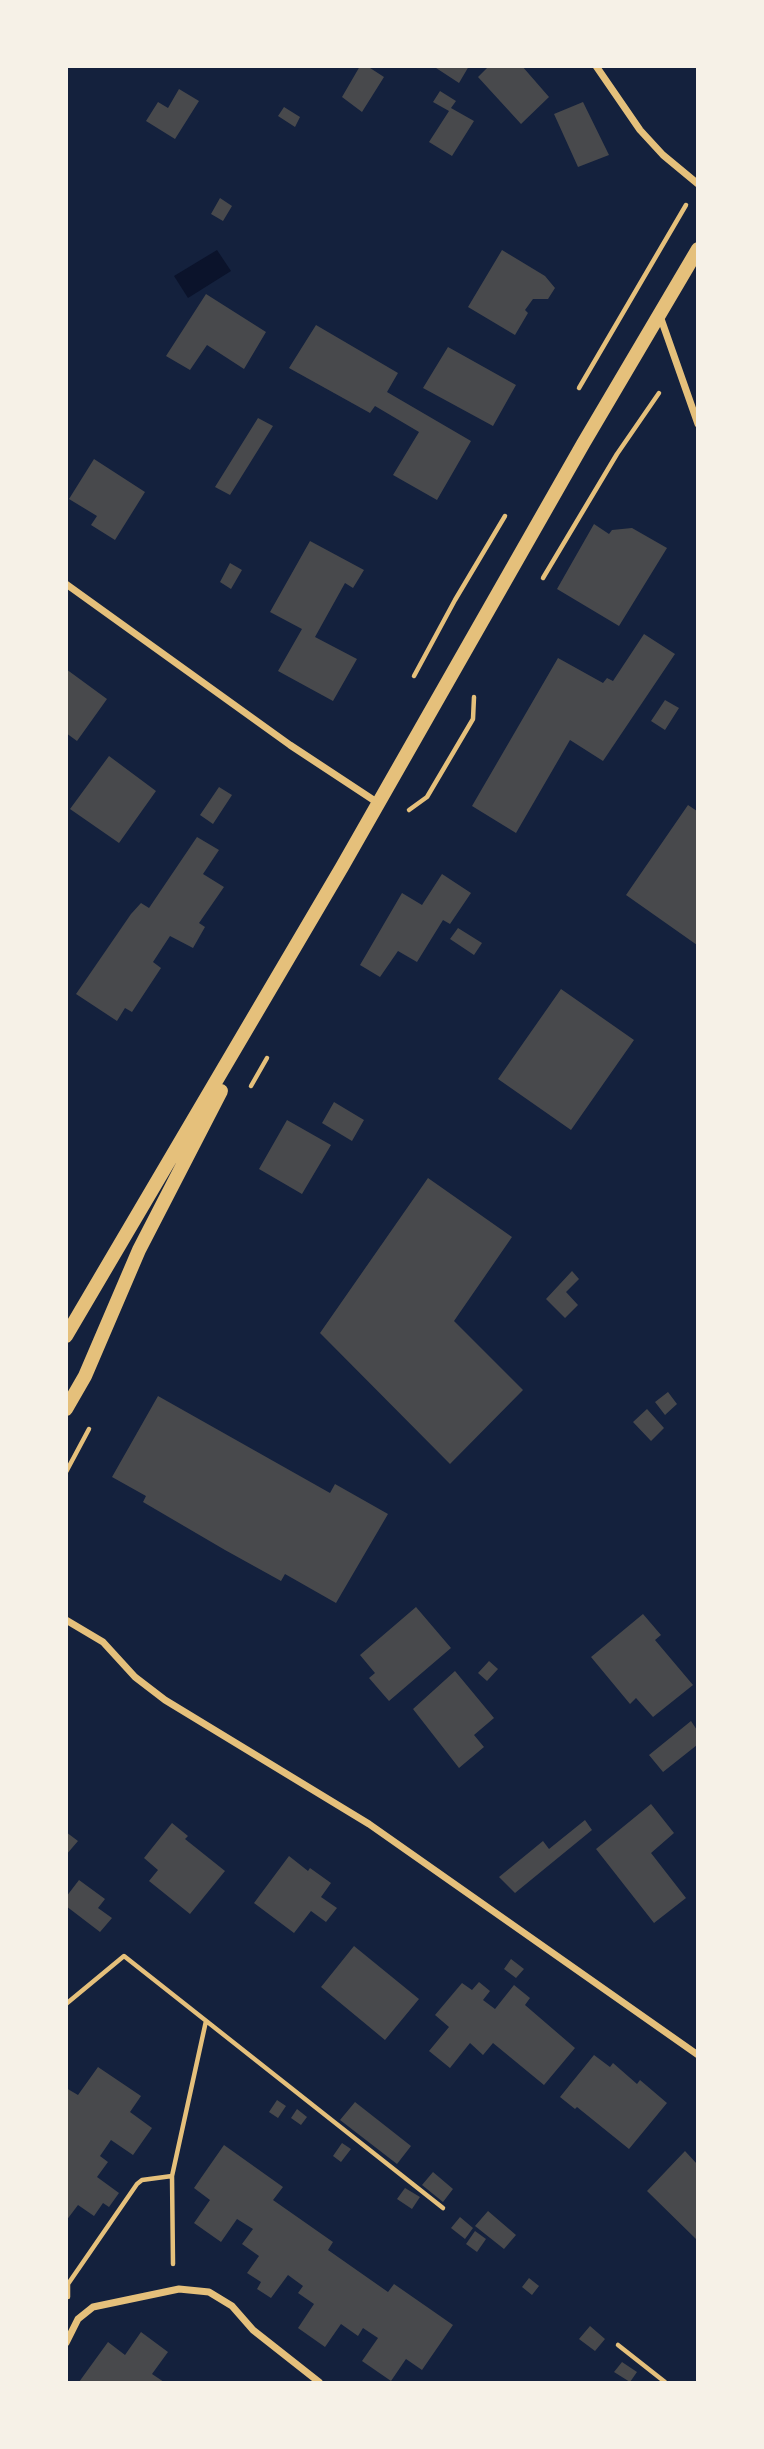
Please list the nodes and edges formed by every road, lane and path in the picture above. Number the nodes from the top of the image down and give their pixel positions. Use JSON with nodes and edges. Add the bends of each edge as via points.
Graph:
{"nodes":[{"id":1,"x":596,"y":66,"type":"edge"},
{"id":2,"x":698,"y":184,"type":"edge"},
{"id":3,"x":698,"y":249,"type":"edge"},
{"id":4,"x":660,"y":316,"type":"junction"},
{"id":5,"x":678,"y":365,"type":"junction"},
{"id":6,"x":698,"y":424,"type":"edge"},
{"id":7,"x":542,"y":580,"type":"dead end"},
{"id":8,"x":66,"y":584,"type":"edge"},
{"id":9,"x":474,"y":695,"type":"dead end"},
{"id":10,"x":378,"y":803,"type":"junction"},
{"id":11,"x":407,"y":811,"type":"dead end"},
{"id":12,"x":292,"y":952,"type":"junction"},
{"id":13,"x":272,"y":1050,"type":"dead end"},
{"id":14,"x":246,"y":1095,"type":"dead end"},
{"id":15,"x":66,"y":1336,"type":"edge"},
{"id":16,"x":66,"y":1409,"type":"edge"},
{"id":17,"x":92,"y":1424,"type":"dead end"},
{"id":18,"x":66,"y":1472,"type":"edge"},
{"id":19,"x":66,"y":1620,"type":"edge"},
{"id":20,"x":66,"y":2004,"type":"edge"},
{"id":21,"x":206,"y":2021,"type":"junction"},
{"id":22,"x":698,"y":2055,"type":"edge"},
{"id":23,"x":172,"y":2176,"type":"junction"},
{"id":24,"x":443,"y":2208,"type":"dead end"},
{"id":25,"x":179,"y":2289,"type":"junction"},
{"id":26,"x":78,"y":2319,"type":"junction"},
{"id":27,"x":66,"y":2343,"type":"edge"},
{"id":28,"x":618,"y":2345,"type":"dead end"},
{"id":29,"x":319,"y":2382,"type":"edge"},
{"id":30,"x":665,"y":2382,"type":"edge"}],
"edges":[{"from":1,"to":2,"type":"street","via":[[640,130]]},
{"from":3,"to":4,"type":"main road"},
{"from":4,"to":5,"type":"street"},
{"from":4,"to":10,"type":"main road"},
{"from":5,"to":6,"type":"street"},
{"from":5,"to":7,"type":"path","via":[[617,454]]},
{"from":8,"to":10,"type":"street"},
{"from":9,"to":11,"type":"path","via":[[473,719],[427,797]]},
{"from":10,"to":12,"type":"main road"},
{"from":12,"to":15,"type":"main road"},
{"from":12,"to":16,"type":"main road","via":[[139,1250]]},
{"from":13,"to":14,"type":"path"},
{"from":17,"to":18,"type":"path"},
{"from":19,"to":22,"type":"street","via":[[103,1642],[135,1677],[165,1700],[369,1824]]},
{"from":20,"to":21,"type":"path","via":[[124,1956]]},
{"from":21,"to":23,"type":"path"},
{"from":21,"to":24,"type":"path"},
{"from":23,"to":25,"type":"path","via":[[174,2270]]},
{"from":23,"to":26,"type":"path","via":[[137,2184],[68,2284],[67,2295]]},
{"from":25,"to":26,"type":"street","via":[[93,2307]]},
{"from":25,"to":29,"type":"street","via":[[209,2292],[232,2306],[253,2330]]},
{"from":26,"to":27,"type":"street"},
{"from":28,"to":30,"type":"path"}]}
